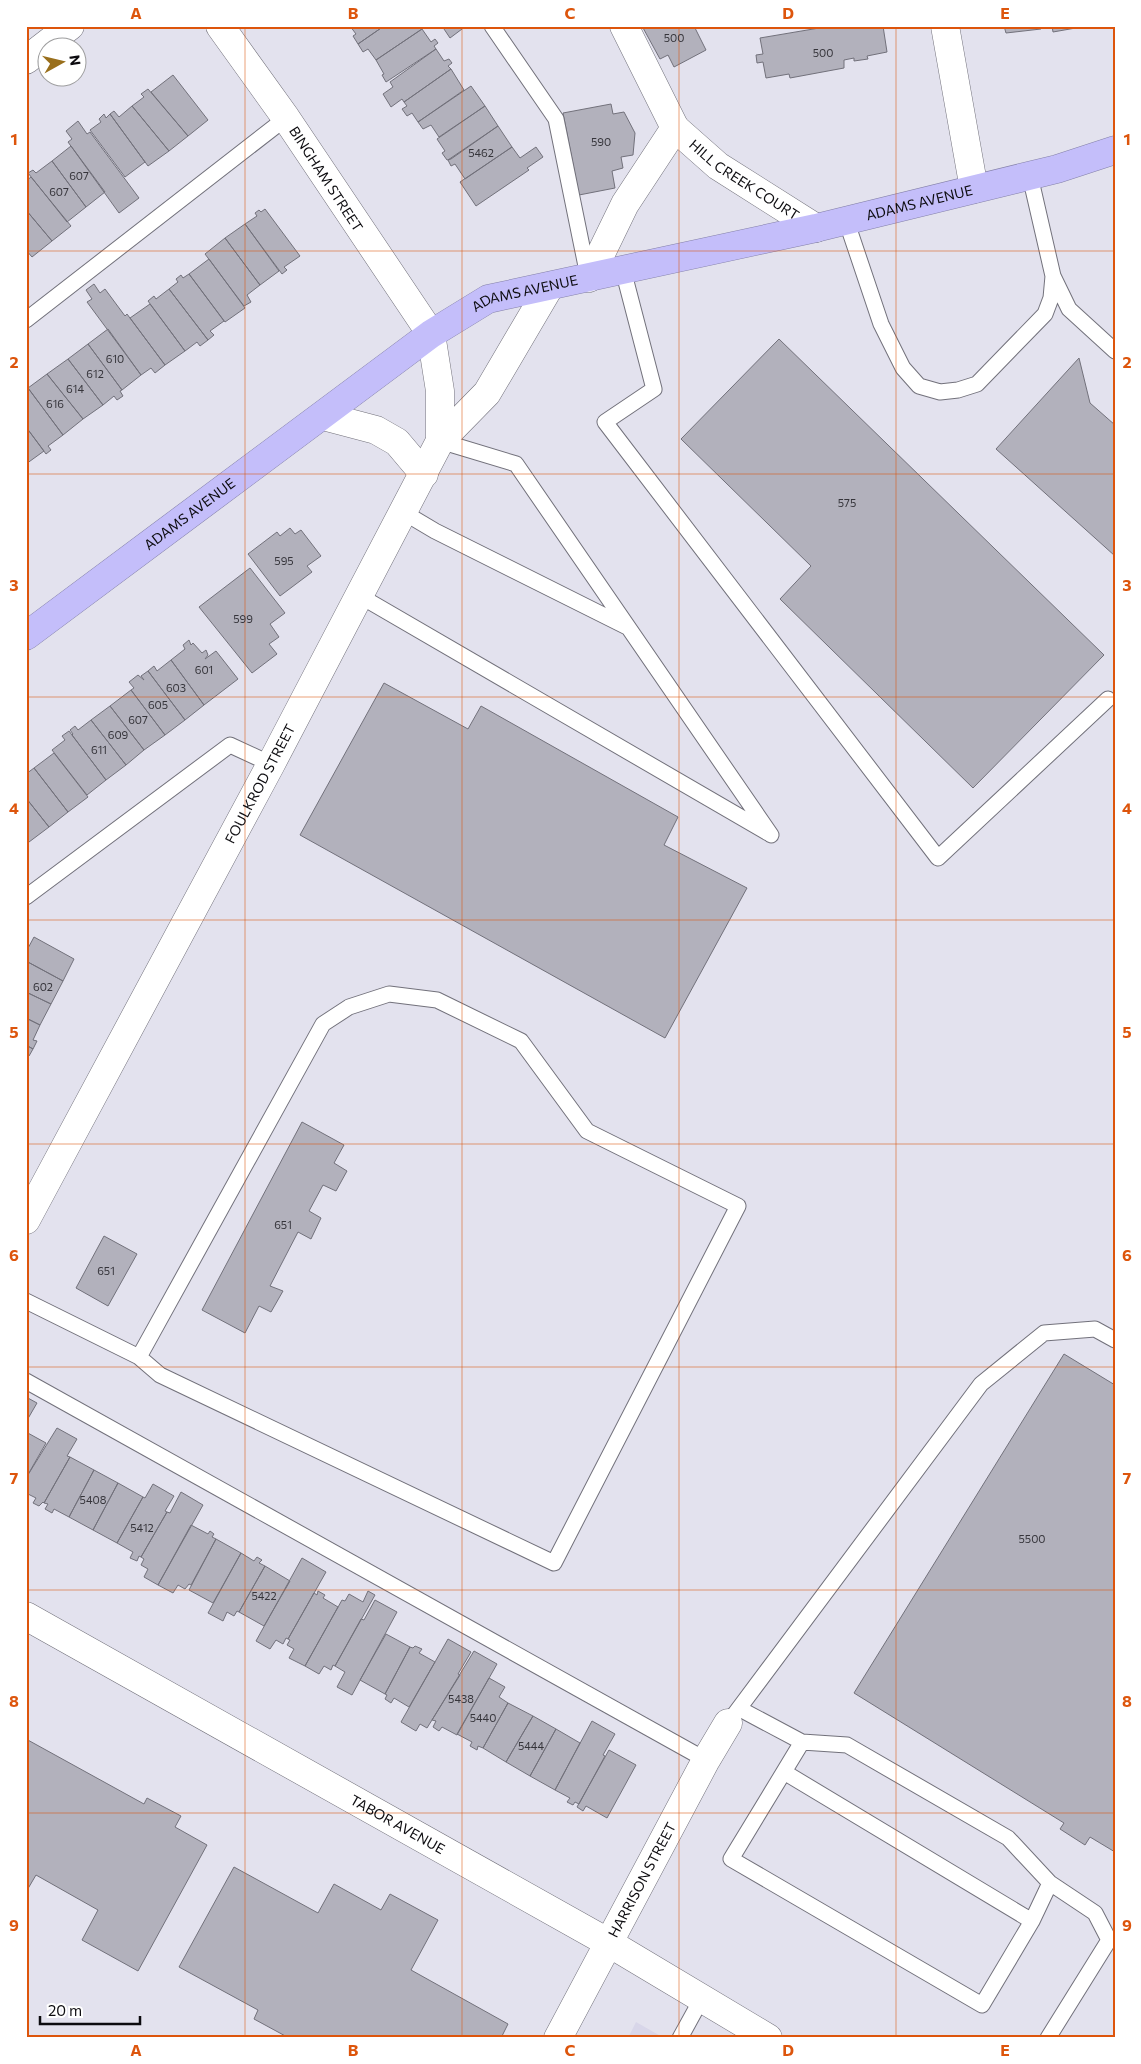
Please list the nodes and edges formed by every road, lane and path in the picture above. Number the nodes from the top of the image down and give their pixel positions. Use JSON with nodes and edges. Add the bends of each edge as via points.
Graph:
{"nodes":[{"id":1,"x":70,"y":26,"type":"edge"},
{"id":2,"x":220,"y":26,"type":"edge"},
{"id":3,"x":492,"y":26,"type":"edge"},
{"id":4,"x":624,"y":26,"type":"edge"},
{"id":5,"x":945,"y":26,"type":"edge"},
{"id":6,"x":26,"y":60,"type":"edge"},
{"id":7,"x":286,"y":118,"type":"junction"},
{"id":8,"x":674,"y":128,"type":"junction"},
{"id":9,"x":1115,"y":150,"type":"edge"},
{"id":10,"x":1030,"y":176,"type":"junction"},
{"id":11,"x":974,"y":189,"type":"junction"},
{"id":12,"x":846,"y":220,"type":"junction"},
{"id":13,"x":816,"y":228,"type":"junction"},
{"id":14,"x":623,"y":270,"type":"junction"},
{"id":15,"x":1053,"y":276,"type":"junction"},
{"id":16,"x":588,"y":278,"type":"junction"},
{"id":17,"x":550,"y":286,"type":"junction"},
{"id":18,"x":26,"y":320,"type":"edge"},
{"id":19,"x":431,"y":334,"type":"junction"},
{"id":20,"x":1115,"y":351,"type":"edge"},
{"id":21,"x":323,"y":416,"type":"junction"},
{"id":22,"x":440,"y":441,"type":"junction"},
{"id":23,"x":424,"y":474,"type":"junction"},
{"id":24,"x":404,"y":512,"type":"junction"},
{"id":25,"x":360,"y":596,"type":"junction"},
{"id":26,"x":629,"y":628,"type":"junction"},
{"id":27,"x":26,"y":636,"type":"edge"},
{"id":28,"x":1108,"y":700,"type":"dead end"},
{"id":29,"x":271,"y":764,"type":"junction"},
{"id":30,"x":26,"y":897,"type":"edge"},
{"id":31,"x":26,"y":1220,"type":"edge"},
{"id":32,"x":26,"y":1300,"type":"edge"},
{"id":33,"x":1115,"y":1340,"type":"edge"},
{"id":34,"x":139,"y":1357,"type":"junction"},
{"id":35,"x":26,"y":1382,"type":"edge"},
{"id":36,"x":26,"y":1616,"type":"edge"},
{"id":37,"x":734,"y":1716,"type":"junction"},
{"id":38,"x":802,"y":1742,"type":"junction"},
{"id":39,"x":706,"y":1760,"type":"junction"},
{"id":40,"x":784,"y":1772,"type":"junction"},
{"id":41,"x":1050,"y":1883,"type":"junction"},
{"id":42,"x":1032,"y":1921,"type":"junction"},
{"id":43,"x":609,"y":1943,"type":"junction"},
{"id":44,"x":702,"y":1998,"type":"junction"},
{"id":45,"x":558,"y":2038,"type":"edge"},
{"id":46,"x":680,"y":2038,"type":"edge"},
{"id":47,"x":768,"y":2038,"type":"edge"},
{"id":48,"x":1048,"y":2038,"type":"edge"}],
"edges":[{"from":1,"to":6,"type":"street"},
{"from":2,"to":7,"type":"street","name":"BINGHAM STREET"},
{"from":3,"to":16,"type":"lane","via":[[556,119]]},
{"from":4,"to":8,"type":"street","name":"HILL CREEK COURT"},
{"from":5,"to":11,"type":"street"},
{"from":7,"to":18,"type":"lane"},
{"from":7,"to":19,"type":"street","name":"BINGHAM STREET"},
{"from":8,"to":13,"type":"street","name":"HILL CREEK COURT","via":[[718,166]]},
{"from":8,"to":16,"type":"street","via":[[625,204]]},
{"from":9,"to":10,"type":"highway","name":"ADAMS AVENUE"},
{"from":10,"to":11,"type":"highway","name":"ADAMS AVENUE"},
{"from":10,"to":15,"type":"lane"},
{"from":11,"to":12,"type":"highway","name":"ADAMS AVENUE"},
{"from":12,"to":13,"type":"highway","name":"ADAMS AVENUE"},
{"from":12,"to":15,"type":"lane","via":[[882,324],[903,368],[918,386],[940,392],[978,384],[1045,314],[1051,298]]},
{"from":13,"to":14,"type":"highway","name":"ADAMS AVENUE"},
{"from":14,"to":16,"type":"highway","name":"ADAMS AVENUE"},
{"from":14,"to":28,"type":"lane","via":[[654,389],[605,422],[938,858]]},
{"from":15,"to":20,"type":"lane","via":[[1069,309]]},
{"from":16,"to":17,"type":"highway","name":"ADAMS AVENUE"},
{"from":17,"to":19,"type":"highway","name":"ADAMS AVENUE","via":[[488,299]]},
{"from":17,"to":22,"type":"street","via":[[487,393]]},
{"from":19,"to":21,"type":"highway","name":"ADAMS AVENUE"},
{"from":19,"to":22,"type":"street","name":"FOULKROD STREET","via":[[440,391]]},
{"from":21,"to":23,"type":"street","via":[[376,430],[397,442]]},
{"from":21,"to":27,"type":"highway","name":"ADAMS AVENUE"},
{"from":22,"to":23,"type":"street","name":"FOULKROD STREET"},
{"from":22,"to":26,"type":"lane","via":[[516,464]]},
{"from":23,"to":24,"type":"street","name":"FOULKROD STREET"},
{"from":24,"to":25,"type":"street","name":"FOULKROD STREET"},
{"from":24,"to":26,"type":"lane","via":[[435,531]]},
{"from":25,"to":26,"type":"lane","via":[[771,835]]},
{"from":25,"to":29,"type":"street","name":"FOULKROD STREET"},
{"from":29,"to":30,"type":"lane","via":[[230,745]]},
{"from":29,"to":31,"type":"street","name":"FOULKROD STREET"},
{"from":32,"to":34,"type":"lane"},
{"from":33,"to":37,"type":"lane","via":[[1095,1329],[1044,1333],[981,1384]]},
{"from":34,"to":34,"type":"lane","via":[[323,1024],[349,1007],[389,994],[437,1000],[521,1041],[588,1131],[738,1206],[554,1564],[160,1375]]},
{"from":35,"to":39,"type":"lane"},
{"from":36,"to":43,"type":"street","name":"TABOR AVENUE"},
{"from":37,"to":38,"type":"lane"},
{"from":37,"to":39,"type":"street","name":"HARRISON STREET"},
{"from":38,"to":40,"type":"lane"},
{"from":38,"to":41,"type":"lane","via":[[847,1745],[1008,1838]]},
{"from":39,"to":43,"type":"street","name":"HARRISON STREET"},
{"from":40,"to":42,"type":"lane"},
{"from":40,"to":42,"type":"lane","via":[[730,1859],[982,2005]]},
{"from":41,"to":42,"type":"lane"},
{"from":41,"to":48,"type":"lane","via":[[1095,1913],[1109,1940]]},
{"from":43,"to":44,"type":"street","name":"TABOR AVENUE"},
{"from":43,"to":45,"type":"street","name":"HARRISON STREET"},
{"from":44,"to":46,"type":"lane"},
{"from":44,"to":47,"type":"street","name":"TABOR AVENUE"}]}
